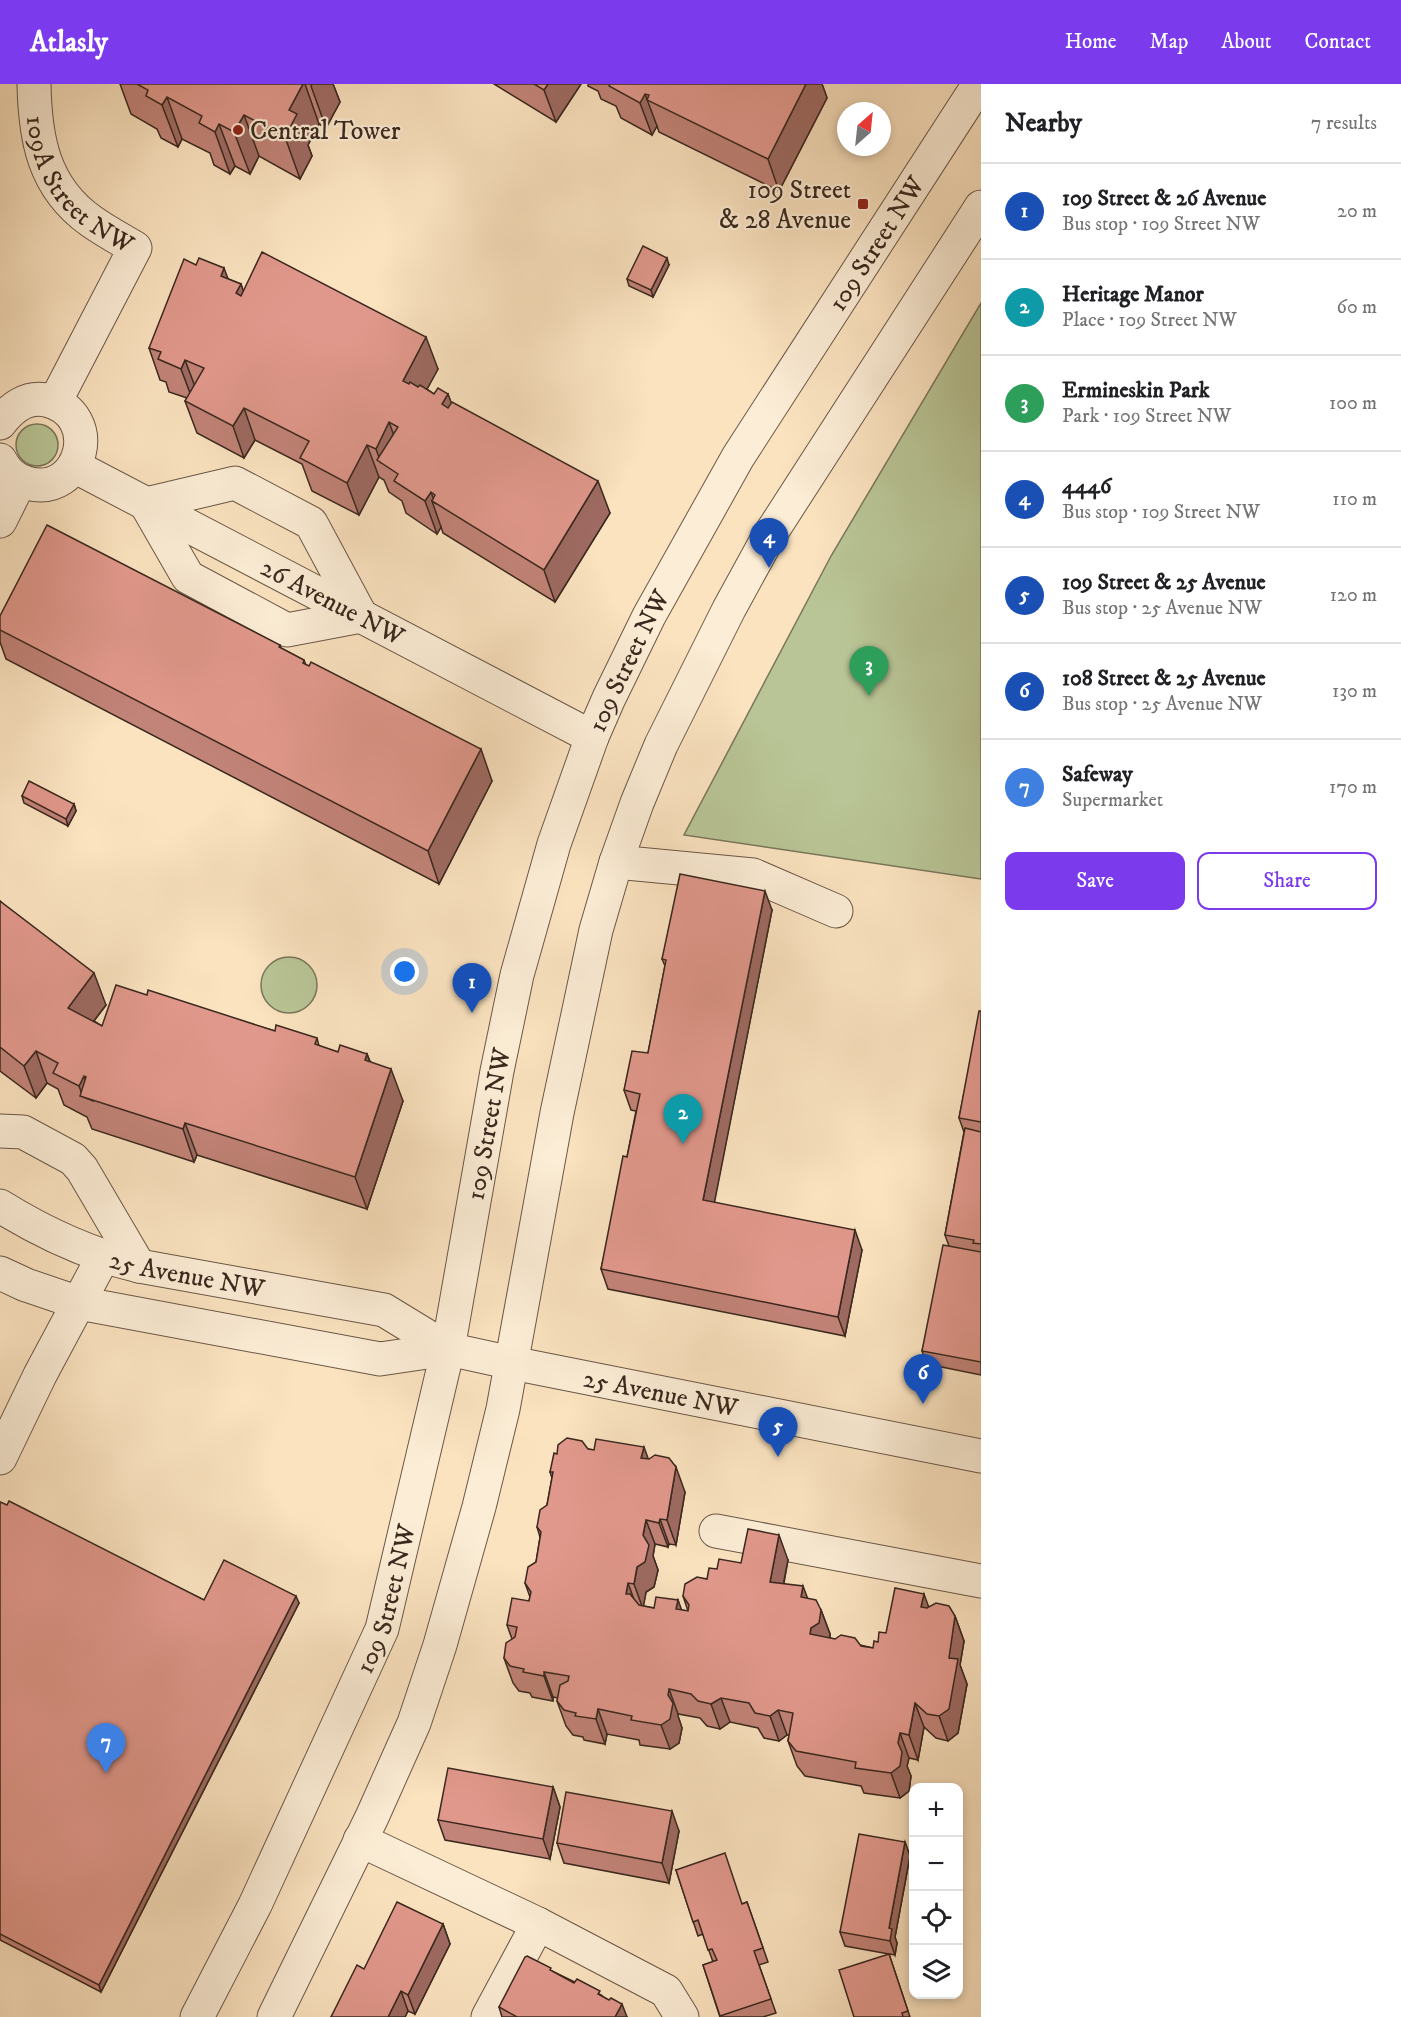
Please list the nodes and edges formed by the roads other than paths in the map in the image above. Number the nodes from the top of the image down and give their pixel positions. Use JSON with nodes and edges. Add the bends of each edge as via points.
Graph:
{"nodes":[{"id":1,"x":34,"y":84,"type":"edge"},
{"id":2,"x":974,"y":89,"type":"edge"},
{"id":3,"x":981,"y":207,"type":"edge"},
{"id":4,"x":55,"y":402,"type":"junction"},
{"id":5,"x":0,"y":423,"type":"edge"},
{"id":6,"x":74,"y":466,"type":"junction"},
{"id":7,"x":10,"y":471,"type":"edge"},
{"id":8,"x":147,"y":504,"type":"junction"},
{"id":9,"x":0,"y":521,"type":"edge"},
{"id":10,"x":361,"y":616,"type":"junction"},
{"id":11,"x":592,"y":737,"type":"junction"},
{"id":12,"x":616,"y":862,"type":"junction"},
{"id":13,"x":836,"y":911,"type":"dead end"},
{"id":14,"x":0,"y":1131,"type":"edge"},
{"id":15,"x":0,"y":1206,"type":"edge"},
{"id":16,"x":103,"y":1257,"type":"junction"},
{"id":17,"x":139,"y":1266,"type":"junction"},
{"id":18,"x":0,"y":1273,"type":"edge"},
{"id":19,"x":79,"y":1303,"type":"junction"},
{"id":20,"x":448,"y":1349,"type":"junction"},
{"id":21,"x":512,"y":1363,"type":"junction"},
{"id":22,"x":981,"y":1456,"type":"edge"},
{"id":23,"x":0,"y":1458,"type":"edge"},
{"id":24,"x":716,"y":1531,"type":"dead end"},
{"id":25,"x":981,"y":1581,"type":"edge"},
{"id":26,"x":360,"y":1840,"type":"junction"},
{"id":27,"x":538,"y":1924,"type":"junction"},
{"id":28,"x":197,"y":2017,"type":"edge"},
{"id":29,"x":274,"y":2017,"type":"edge"},
{"id":30,"x":488,"y":2017,"type":"edge"},
{"id":31,"x":682,"y":2017,"type":"edge"}],
"edges":[{"from":1,"to":4,"type":"street","name":"109A Street NW","via":[[35,120],[44,161],[66,198],[89,220],[135,248]]},
{"from":2,"to":11,"type":"street","name":"109 Street NW","via":[[733,466],[649,616]]},
{"from":3,"to":12,"type":"street","via":[[769,536],[661,745]]},
{"from":4,"to":5,"type":"street","via":[[30,400],[8,412]]},
{"from":4,"to":6,"type":"street","via":[[66,409],[80,429],[82,442]]},
{"from":6,"to":7,"type":"street","via":[[66,475],[44,485]]},
{"from":6,"to":8,"type":"street","name":"26 Avenue NW"},
{"from":7,"to":9,"type":"street"},
{"from":8,"to":10,"type":"street","name":"26 Avenue NW"},
{"from":8,"to":10,"type":"street","via":[[188,577],[287,630]]},
{"from":8,"to":10,"type":"street","via":[[235,483],[311,523]]},
{"from":10,"to":11,"type":"street","name":"26 Avenue NW"},
{"from":11,"to":20,"type":"street","name":"109 Street NW","via":[[554,844],[517,975]]},
{"from":12,"to":13,"type":"street","via":[[753,875]]},
{"from":12,"to":21,"type":"street","via":[[572,1038]]},
{"from":14,"to":17,"type":"street","via":[[22,1132],[73,1159]]},
{"from":15,"to":16,"type":"street","name":"25 Avenue NW","via":[[55,1237]]},
{"from":16,"to":17,"type":"street","name":"25 Avenue NW"},
{"from":16,"to":19,"type":"street"},
{"from":17,"to":20,"type":"street","name":"25 Avenue NW","via":[[384,1310]]},
{"from":18,"to":19,"type":"street","name":"25 Avenue NW"},
{"from":19,"to":20,"type":"street","name":"25 Avenue NW","via":[[380,1359]]},
{"from":19,"to":23,"type":"street"},
{"from":20,"to":21,"type":"street","name":"25 Avenue NW"},
{"from":20,"to":28,"type":"street","name":"109 Street NW","via":[[382,1629],[255,1905]]},
{"from":21,"to":22,"type":"street","name":"25 Avenue NW"},
{"from":21,"to":26,"type":"street","via":[[479,1507],[440,1644],[414,1723]]},
{"from":24,"to":25,"type":"street"},
{"from":26,"to":27,"type":"street"},
{"from":26,"to":29,"type":"street"},
{"from":27,"to":30,"type":"street"},
{"from":27,"to":31,"type":"street","via":[[666,1991]]}]}
